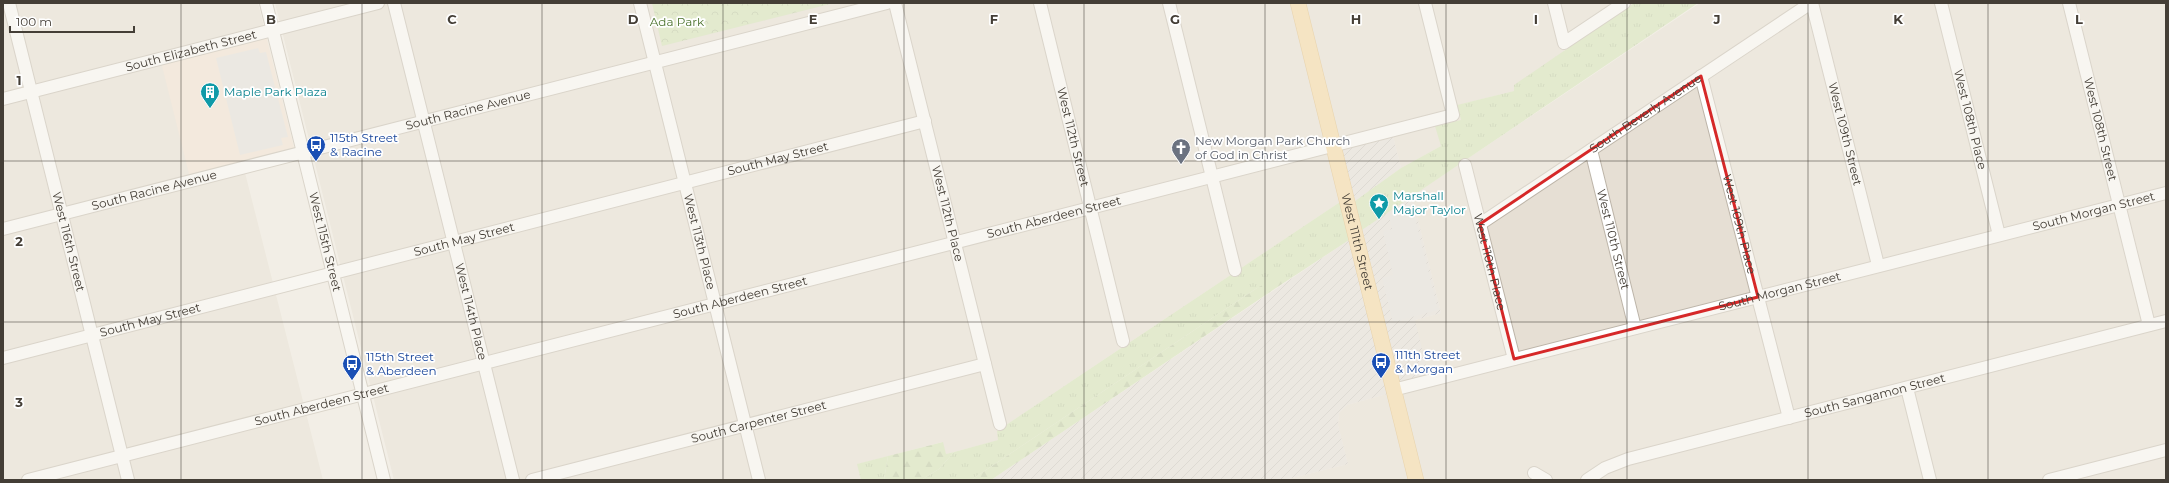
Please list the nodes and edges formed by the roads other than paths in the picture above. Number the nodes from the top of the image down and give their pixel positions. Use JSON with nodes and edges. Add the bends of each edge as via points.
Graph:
{"nodes":[{"id":1,"x":9,"y":3,"type":"edge"},
{"id":2,"x":266,"y":3,"type":"edge"},
{"id":3,"x":378,"y":3,"type":"edge"},
{"id":4,"x":394,"y":3,"type":"edge"},
{"id":5,"x":640,"y":3,"type":"edge"},
{"id":6,"x":887,"y":3,"type":"edge"},
{"id":7,"x":896,"y":3,"type":"edge"},
{"id":8,"x":1040,"y":3,"type":"edge"},
{"id":9,"x":1169,"y":3,"type":"edge"},
{"id":10,"x":1298,"y":3,"type":"edge"},
{"id":11,"x":1425,"y":3,"type":"edge"},
{"id":12,"x":1554,"y":3,"type":"edge"},
{"id":13,"x":1624,"y":3,"type":"edge"},
{"id":14,"x":1811,"y":3,"type":"edge"},
{"id":15,"x":1940,"y":3,"type":"edge"},
{"id":16,"x":2069,"y":3,"type":"edge"},
{"id":17,"x":272,"y":30,"type":"junction"},
{"id":18,"x":655,"y":62,"type":"junction"},
{"id":19,"x":1701,"y":76,"type":"junction"},
{"id":20,"x":31,"y":92,"type":"junction"},
{"id":21,"x":3,"y":99,"type":"edge"},
{"id":22,"x":925,"y":121,"type":"junction"},
{"id":23,"x":423,"y":122,"type":"junction"},
{"id":24,"x":1333,"y":146,"type":"junction"},
{"id":25,"x":1591,"y":150,"type":"junction"},
{"id":26,"x":303,"y":152,"type":"junction"},
{"id":27,"x":1465,"y":165,"type":"dead end"},
{"id":28,"x":1212,"y":177,"type":"junction"},
{"id":29,"x":685,"y":183,"type":"junction"},
{"id":30,"x":2166,"y":193,"type":"edge"},
{"id":31,"x":2119,"y":204,"type":"junction"},
{"id":32,"x":1091,"y":208,"type":"junction"},
{"id":33,"x":61,"y":214,"type":"junction"},
{"id":34,"x":1480,"y":224,"type":"junction"},
{"id":35,"x":3,"y":229,"type":"edge"},
{"id":36,"x":1999,"y":236,"type":"junction"},
{"id":37,"x":453,"y":242,"type":"junction"},
{"id":38,"x":955,"y":243,"type":"junction"},
{"id":39,"x":1878,"y":265,"type":"junction"},
{"id":40,"x":1235,"y":270,"type":"dead end"},
{"id":41,"x":333,"y":273,"type":"junction"},
{"id":42,"x":1758,"y":297,"type":"junction"},
{"id":43,"x":715,"y":304,"type":"junction"},
{"id":44,"x":2166,"y":321,"type":"edge"},
{"id":45,"x":2149,"y":325,"type":"junction"},
{"id":46,"x":1635,"y":328,"type":"junction"},
{"id":47,"x":92,"y":335,"type":"junction"},
{"id":48,"x":1123,"y":341,"type":"dead end"},
{"id":49,"x":3,"y":358,"type":"edge"},
{"id":50,"x":1514,"y":360,"type":"junction"},
{"id":51,"x":484,"y":363,"type":"junction"},
{"id":52,"x":985,"y":364,"type":"junction"},
{"id":53,"x":1907,"y":388,"type":"junction"},
{"id":54,"x":1393,"y":390,"type":"junction"},
{"id":55,"x":363,"y":394,"type":"junction"},
{"id":56,"x":1789,"y":418,"type":"junction"},
{"id":57,"x":1000,"y":424,"type":"dead end"},
{"id":58,"x":746,"y":426,"type":"junction"},
{"id":59,"x":2166,"y":450,"type":"edge"},
{"id":60,"x":122,"y":456,"type":"junction"},
{"id":61,"x":1534,"y":473,"type":"dead end"},
{"id":62,"x":28,"y":480,"type":"edge"},
{"id":63,"x":128,"y":480,"type":"edge"},
{"id":64,"x":384,"y":480,"type":"edge"},
{"id":65,"x":513,"y":480,"type":"edge"},
{"id":66,"x":532,"y":480,"type":"edge"},
{"id":67,"x":759,"y":480,"type":"edge"},
{"id":68,"x":1416,"y":480,"type":"edge"},
{"id":69,"x":1546,"y":480,"type":"edge"},
{"id":70,"x":1587,"y":480,"type":"edge"},
{"id":71,"x":1930,"y":480,"type":"edge"},
{"id":72,"x":2049,"y":480,"type":"edge"}],
"edges":[{"from":1,"to":20,"type":"street","name":"West 116th Street"},
{"from":2,"to":17,"type":"street","name":"West 115th Street"},
{"from":3,"to":17,"type":"street","name":"South Elizabeth Street"},
{"from":4,"to":23,"type":"street","name":"West 114th Place"},
{"from":5,"to":18,"type":"street","name":"West 113th Place"},
{"from":6,"to":18,"type":"street","name":"South Racine Avenue"},
{"from":7,"to":22,"type":"street","name":"West 112th Place"},
{"from":8,"to":32,"type":"street","name":"West 112th Street"},
{"from":9,"to":28,"type":"street"},
{"from":10,"to":24,"type":"main road","name":"West 111th Street"},
{"from":11,"to":24,"type":"street","name":"South Aberdeen Street","via":[[1453,115]]},
{"from":12,"to":13,"type":"street","via":[[1564,43]]},
{"from":14,"to":19,"type":"street","name":"South Beverly Avenue"},
{"from":14,"to":39,"type":"street","name":"West 109th Street"},
{"from":15,"to":36,"type":"street","name":"West 108th Place"},
{"from":16,"to":31,"type":"street","name":"West 108th Street"},
{"from":17,"to":20,"type":"street","name":"South Elizabeth Street"},
{"from":17,"to":26,"type":"street","name":"West 115th Street"},
{"from":18,"to":23,"type":"street","name":"South Racine Avenue"},
{"from":18,"to":29,"type":"street","name":"West 113th Place"},
{"from":19,"to":25,"type":"street","name":"South Beverly Avenue"},
{"from":19,"to":42,"type":"street","name":"West 109th Place"},
{"from":20,"to":21,"type":"street","name":"South Elizabeth Street"},
{"from":20,"to":33,"type":"street","name":"West 116th Street"},
{"from":22,"to":29,"type":"street","name":"South May Street"},
{"from":22,"to":38,"type":"street","name":"West 112th Place"},
{"from":23,"to":26,"type":"street","name":"South Racine Avenue"},
{"from":23,"to":37,"type":"street","name":"West 114th Place"},
{"from":24,"to":28,"type":"street","name":"South Aberdeen Street"},
{"from":24,"to":54,"type":"main road","name":"West 111th Street"},
{"from":25,"to":34,"type":"street","name":"South Beverly Avenue"},
{"from":25,"to":46,"type":"street","name":"West 110th Street"},
{"from":26,"to":33,"type":"street","name":"South Racine Avenue"},
{"from":26,"to":41,"type":"street","name":"West 115th Street"},
{"from":27,"to":34,"type":"street","name":"West 110th Place"},
{"from":28,"to":32,"type":"street","name":"South Aberdeen Street"},
{"from":28,"to":40,"type":"street"},
{"from":29,"to":37,"type":"street","name":"South May Street"},
{"from":29,"to":43,"type":"street","name":"West 113th Place"},
{"from":30,"to":31,"type":"street","name":"South Morgan Street"},
{"from":31,"to":36,"type":"street","name":"South Morgan Street"},
{"from":31,"to":45,"type":"street","name":"West 108th Street"},
{"from":32,"to":38,"type":"street","name":"South Aberdeen Street"},
{"from":32,"to":48,"type":"street","name":"West 112th Street"},
{"from":33,"to":35,"type":"street","name":"South Racine Avenue"},
{"from":33,"to":47,"type":"street","name":"West 116th Street"},
{"from":34,"to":50,"type":"street","name":"West 110th Place"},
{"from":36,"to":39,"type":"street","name":"South Morgan Street"},
{"from":37,"to":41,"type":"street","name":"South May Street"},
{"from":37,"to":51,"type":"street","name":"West 114th Place"},
{"from":38,"to":43,"type":"street","name":"South Aberdeen Street"},
{"from":38,"to":52,"type":"street","name":"West 112th Place"},
{"from":39,"to":42,"type":"street","name":"South Morgan Street"},
{"from":41,"to":47,"type":"street","name":"South May Street"},
{"from":41,"to":55,"type":"street","name":"West 115th Street"},
{"from":42,"to":46,"type":"street","name":"South Morgan Street"},
{"from":42,"to":56,"type":"street","name":"West 109th Place"},
{"from":43,"to":51,"type":"street","name":"South Aberdeen Street"},
{"from":43,"to":58,"type":"street","name":"West 113th Place"},
{"from":44,"to":45,"type":"street","name":"South Sangamon Street"},
{"from":45,"to":53,"type":"street","name":"South Sangamon Street"},
{"from":46,"to":50,"type":"street","name":"South Morgan Street"},
{"from":47,"to":49,"type":"street","name":"South May Street"},
{"from":47,"to":60,"type":"street","name":"West 116th Street"},
{"from":50,"to":54,"type":"street","name":"South Morgan Street"},
{"from":51,"to":55,"type":"street","name":"South Aberdeen Street"},
{"from":51,"to":65,"type":"street","name":"West 114th Place"},
{"from":52,"to":57,"type":"street","name":"West 112th Place"},
{"from":52,"to":58,"type":"street","name":"South Carpenter Street"},
{"from":53,"to":56,"type":"street","name":"South Sangamon Street"},
{"from":53,"to":71,"type":"street"},
{"from":54,"to":68,"type":"main road","name":"West 111th Street"},
{"from":55,"to":60,"type":"street","name":"South Aberdeen Street"},
{"from":55,"to":64,"type":"street","name":"West 115th Street"},
{"from":56,"to":70,"type":"street","name":"South Sangamon Street","via":[[1628,459],[1605,468]]},
{"from":58,"to":66,"type":"street","name":"South Carpenter Street"},
{"from":58,"to":67,"type":"street","name":"West 113th Place"},
{"from":59,"to":72,"type":"street"},
{"from":60,"to":62,"type":"street","name":"South Aberdeen Street"},
{"from":60,"to":63,"type":"street","name":"West 116th Street"},
{"from":61,"to":69,"type":"street"}]}
